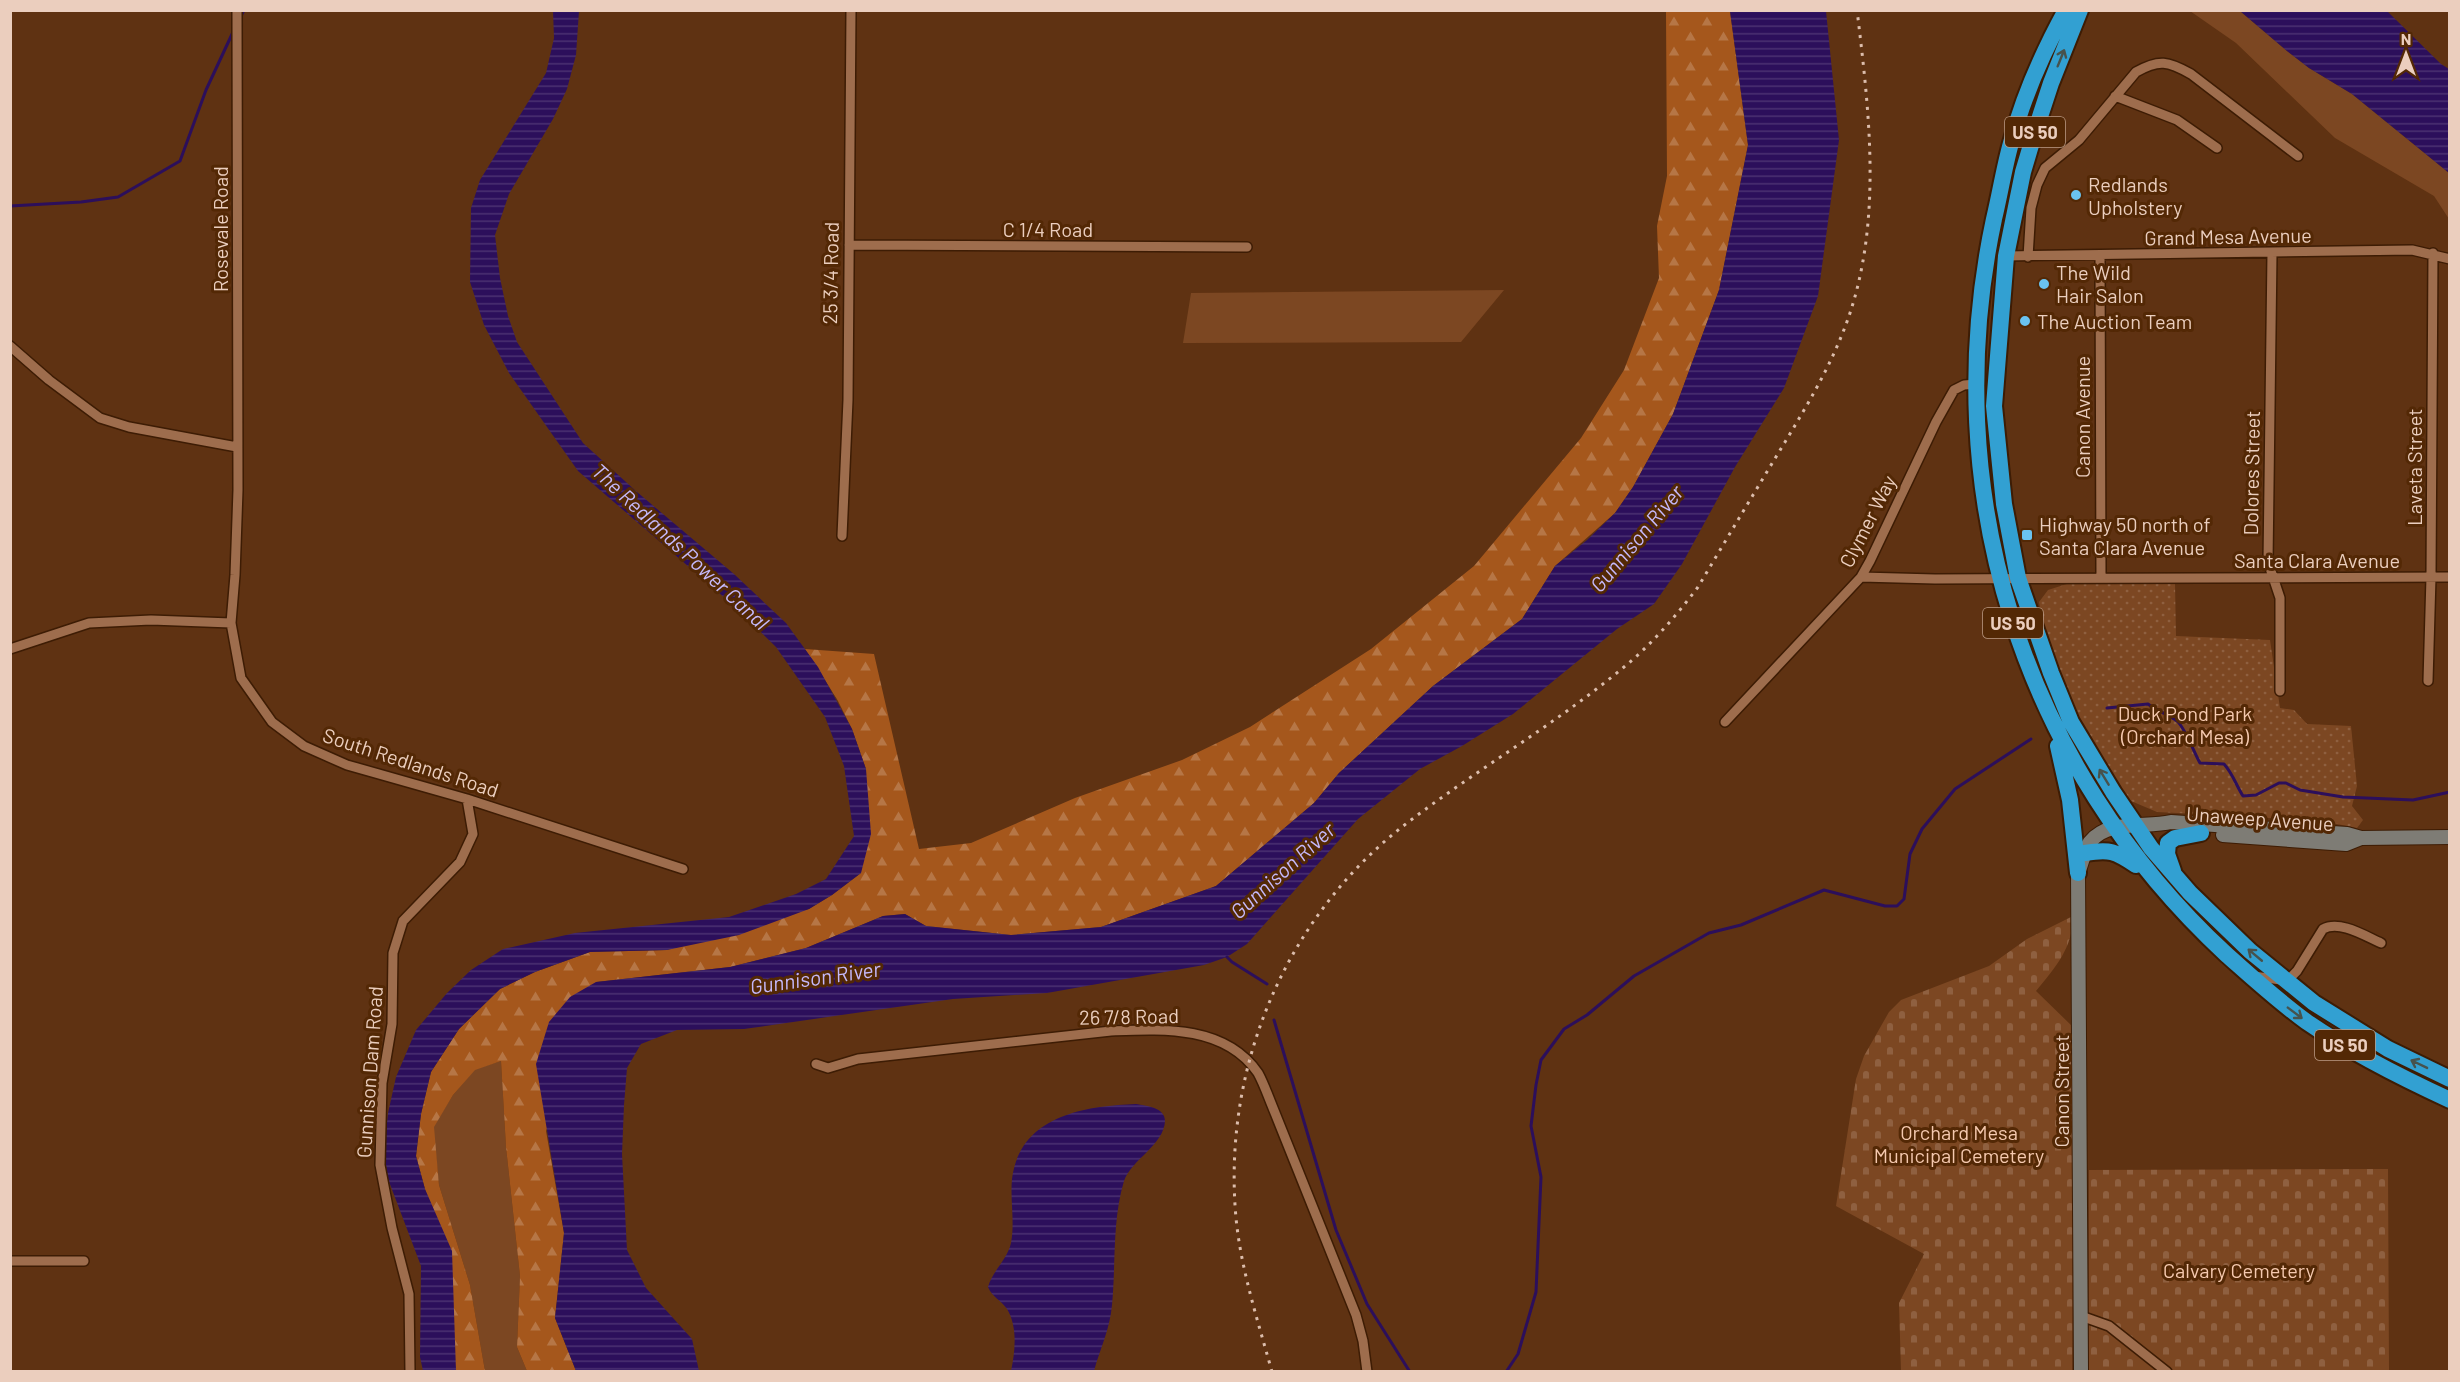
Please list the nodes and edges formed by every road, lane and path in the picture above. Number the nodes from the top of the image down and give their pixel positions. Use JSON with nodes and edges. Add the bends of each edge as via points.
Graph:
{"nodes":[{"id":1,"x":237,"y":10,"type":"edge"},
{"id":2,"x":851,"y":10,"type":"edge"},
{"id":3,"x":2075,"y":11,"type":"edge"},
{"id":4,"x":2044,"y":52,"type":"junction"},
{"id":5,"x":2115,"y":96,"type":"junction"},
{"id":6,"x":2217,"y":148,"type":"dead end"},
{"id":7,"x":2298,"y":156,"type":"dead end"},
{"id":8,"x":849,"y":245,"type":"junction"},
{"id":9,"x":1247,"y":247,"type":"dead end"},
{"id":10,"x":2272,"y":253,"type":"junction"},
{"id":11,"x":2433,"y":254,"type":"junction"},
{"id":12,"x":2006,"y":256,"type":"junction"},
{"id":13,"x":2100,"y":256,"type":"junction"},
{"id":14,"x":2028,"y":257,"type":"junction"},
{"id":15,"x":2450,"y":259,"type":"edge"},
{"id":16,"x":1984,"y":266,"type":"junction"},
{"id":17,"x":10,"y":346,"type":"edge"},
{"id":18,"x":1976,"y":384,"type":"junction"},
{"id":19,"x":1994,"y":406,"type":"junction"},
{"id":20,"x":1976,"y":415,"type":"junction"},
{"id":21,"x":237,"y":447,"type":"junction"},
{"id":22,"x":842,"y":536,"type":"dead end"},
{"id":23,"x":1861,"y":577,"type":"junction"},
{"id":24,"x":2431,"y":577,"type":"junction"},
{"id":25,"x":2450,"y":577,"type":"edge"},
{"id":26,"x":1999,"y":578,"type":"junction"},
{"id":27,"x":2018,"y":578,"type":"junction"},
{"id":28,"x":2101,"y":578,"type":"junction"},
{"id":29,"x":2273,"y":578,"type":"junction"},
{"id":30,"x":231,"y":623,"type":"junction"},
{"id":31,"x":10,"y":649,"type":"edge"},
{"id":32,"x":2428,"y":681,"type":"dead end"},
{"id":33,"x":2280,"y":691,"type":"dead end"},
{"id":34,"x":1725,"y":722,"type":"dead end"},
{"id":35,"x":2052,"y":722,"type":"junction"},
{"id":36,"x":467,"y":799,"type":"junction"},
{"id":37,"x":2155,"y":825,"type":"junction"},
{"id":38,"x":2136,"y":826,"type":"junction"},
{"id":39,"x":2115,"y":827,"type":"junction"},
{"id":40,"x":2201,"y":833,"type":"junction"},
{"id":41,"x":2450,"y":837,"type":"edge"},
{"id":42,"x":2361,"y":838,"type":"junction"},
{"id":43,"x":2085,"y":853,"type":"junction"},
{"id":44,"x":683,"y":869,"type":"dead end"},
{"id":45,"x":2078,"y":873,"type":"junction"},
{"id":46,"x":2174,"y":875,"type":"junction"},
{"id":47,"x":2151,"y":876,"type":"junction"},
{"id":48,"x":2381,"y":943,"type":"dead end"},
{"id":49,"x":2250,"y":976,"type":"junction"},
{"id":50,"x":2287,"y":981,"type":"junction"},
{"id":51,"x":816,"y":1064,"type":"dead end"},
{"id":52,"x":2450,"y":1078,"type":"edge"},
{"id":53,"x":2450,"y":1100,"type":"edge"},
{"id":54,"x":10,"y":1261,"type":"edge"},
{"id":55,"x":84,"y":1262,"type":"dead end"},
{"id":56,"x":2081,"y":1316,"type":"junction"},
{"id":57,"x":410,"y":1371,"type":"edge"},
{"id":58,"x":1367,"y":1371,"type":"edge"},
{"id":59,"x":2080,"y":1371,"type":"edge"},
{"id":60,"x":2167,"y":1371,"type":"edge"}],
"edges":[{"from":1,"to":21,"type":"street","name":"Rosevale Road"},
{"from":2,"to":8,"type":"street","name":"25 3/4 Road"},
{"from":3,"to":4,"type":"highway","number":"US 50"},
{"from":12,"to":3,"type":"highway","number":"US 50","one_way":true,"via":[[2023,172]]},
{"from":4,"to":12,"type":"highway","via":[[2041,80],[2021,138],[1998,230]]},
{"from":4,"to":16,"type":"highway","number":"US 50","via":[[2011,141]]},
{"from":5,"to":6,"type":"street","via":[[2177,120]]},
{"from":5,"to":7,"type":"street","via":[[2136,72],[2148,65],[2173,64]]},
{"from":5,"to":14,"type":"street","via":[[2079,140],[2045,168],[2031,208]]},
{"from":8,"to":9,"type":"street","name":"C 1/4 Road"},
{"from":8,"to":22,"type":"street","name":"25 3/4 Road"},
{"from":10,"to":11,"type":"street","name":"Grand Mesa Avenue","via":[[2412,250]]},
{"from":10,"to":13,"type":"street","name":"Grand Mesa Avenue"},
{"from":10,"to":29,"type":"street","name":"Dolores Street","via":[[2268,562]]},
{"from":11,"to":15,"type":"street","name":"Grand Mesa Avenue"},
{"from":11,"to":24,"type":"street","name":"Laveta Street"},
{"from":12,"to":14,"type":"street","name":"Grand Mesa Avenue"},
{"from":12,"to":19,"type":"highway","number":"US 50"},
{"from":13,"to":14,"type":"street","name":"Grand Mesa Avenue"},
{"from":13,"to":28,"type":"street","name":"Canon Avenue"},
{"from":16,"to":18,"type":"highway","number":"US 50"},
{"from":16,"to":19,"type":"highway","via":[[1992,280],[1984,395]]},
{"from":17,"to":21,"type":"street","via":[[100,418]]},
{"from":18,"to":20,"type":"highway","number":"US 50"},
{"from":18,"to":23,"type":"street","name":"Clymer Way","via":[[1954,390]]},
{"from":19,"to":27,"type":"highway","number":"US 50","via":[[2004,504]]},
{"from":20,"to":26,"type":"highway","number":"US 50","via":[[1985,508]]},
{"from":20,"to":27,"type":"highway","via":[[1982,424],[2002,560]]},
{"from":21,"to":30,"type":"street","name":"South Redlands Road"},
{"from":23,"to":26,"type":"street","name":"Santa Clara Avenue"},
{"from":23,"to":34,"type":"street","name":"Clymer Way"},
{"from":24,"to":25,"type":"street","name":"Santa Clara Avenue"},
{"from":24,"to":29,"type":"street","name":"Santa Clara Avenue"},
{"from":24,"to":32,"type":"street","name":"Laveta Street"},
{"from":26,"to":27,"type":"street","name":"Santa Clara Avenue"},
{"from":26,"to":35,"type":"highway","number":"US 50"},
{"from":27,"to":28,"type":"street","name":"Santa Clara Avenue"},
{"from":38,"to":27,"type":"highway","number":"US 50","one_way":true,"via":[[2071,722]]},
{"from":28,"to":29,"type":"street","name":"Santa Clara Avenue"},
{"from":29,"to":33,"type":"street","name":"Dolores Street","via":[[2280,598]]},
{"from":30,"to":31,"type":"street","via":[[89,623]]},
{"from":30,"to":36,"type":"street","name":"South Redlands Road","via":[[241,678],[272,722],[304,746],[347,765]]},
{"from":35,"to":39,"type":"highway","number":"US 50"},
{"from":35,"to":45,"type":"highway","via":[[2070,800]]},
{"from":36,"to":44,"type":"street","name":"South Redlands Road"},
{"from":36,"to":57,"type":"street","name":"Gunnison Dam Road","via":[[472,834],[460,862],[403,921],[393,953],[392,1023],[382,1083],[380,1165],[409,1294]]},
{"from":37,"to":38,"type":"street","name":"Unaweep Avenue"},
{"from":37,"to":40,"type":"street","name":"Unaweep Avenue"},
{"from":37,"to":42,"type":"street","name":"Unaweep Avenue","via":[[2171,822]]},
{"from":38,"to":39,"type":"street","name":"Unaweep Avenue"},
{"from":38,"to":46,"type":"highway","number":"US 50"},
{"from":39,"to":43,"type":"street","name":"Canon Street","via":[[2095,837]]},
{"from":39,"to":47,"type":"highway","number":"US 50"},
{"from":40,"to":42,"type":"street","name":"Unaweep Avenue","via":[[2346,844]]},
{"from":40,"to":46,"type":"highway","via":[[2168,843],[2167,854]]},
{"from":41,"to":42,"type":"street","name":"Unaweep Avenue"},
{"from":43,"to":45,"type":"street","name":"Canon Street"},
{"from":43,"to":47,"type":"highway","via":[[2108,850]]},
{"from":45,"to":56,"type":"street","name":"Canon Street"},
{"from":50,"to":46,"type":"highway","number":"US 50","one_way":true,"via":[[2250,951]]},
{"from":47,"to":49,"type":"highway","number":"US 50","via":[[2190,921]]},
{"from":48,"to":50,"type":"street","via":[[2330,925]]},
{"from":49,"to":50,"type":"street"},
{"from":49,"to":53,"type":"highway","number":"US 50","one_way":true,"via":[[2324,1033],[2379,1066]]},
{"from":52,"to":50,"type":"highway","number":"US 50","one_way":true,"via":[[2388,1049],[2314,1003]]},
{"from":51,"to":58,"type":"street","name":"26 7/8 Road","via":[[828,1068],[869,1058],[1111,1031],[1182,1032],[1209,1036],[1225,1044],[1258,1074],[1271,1103],[1356,1315]]},
{"from":54,"to":55,"type":"street"},
{"from":56,"to":59,"type":"street","name":"Canon Street"},
{"from":56,"to":60,"type":"street","via":[[2109,1326]]}]}
